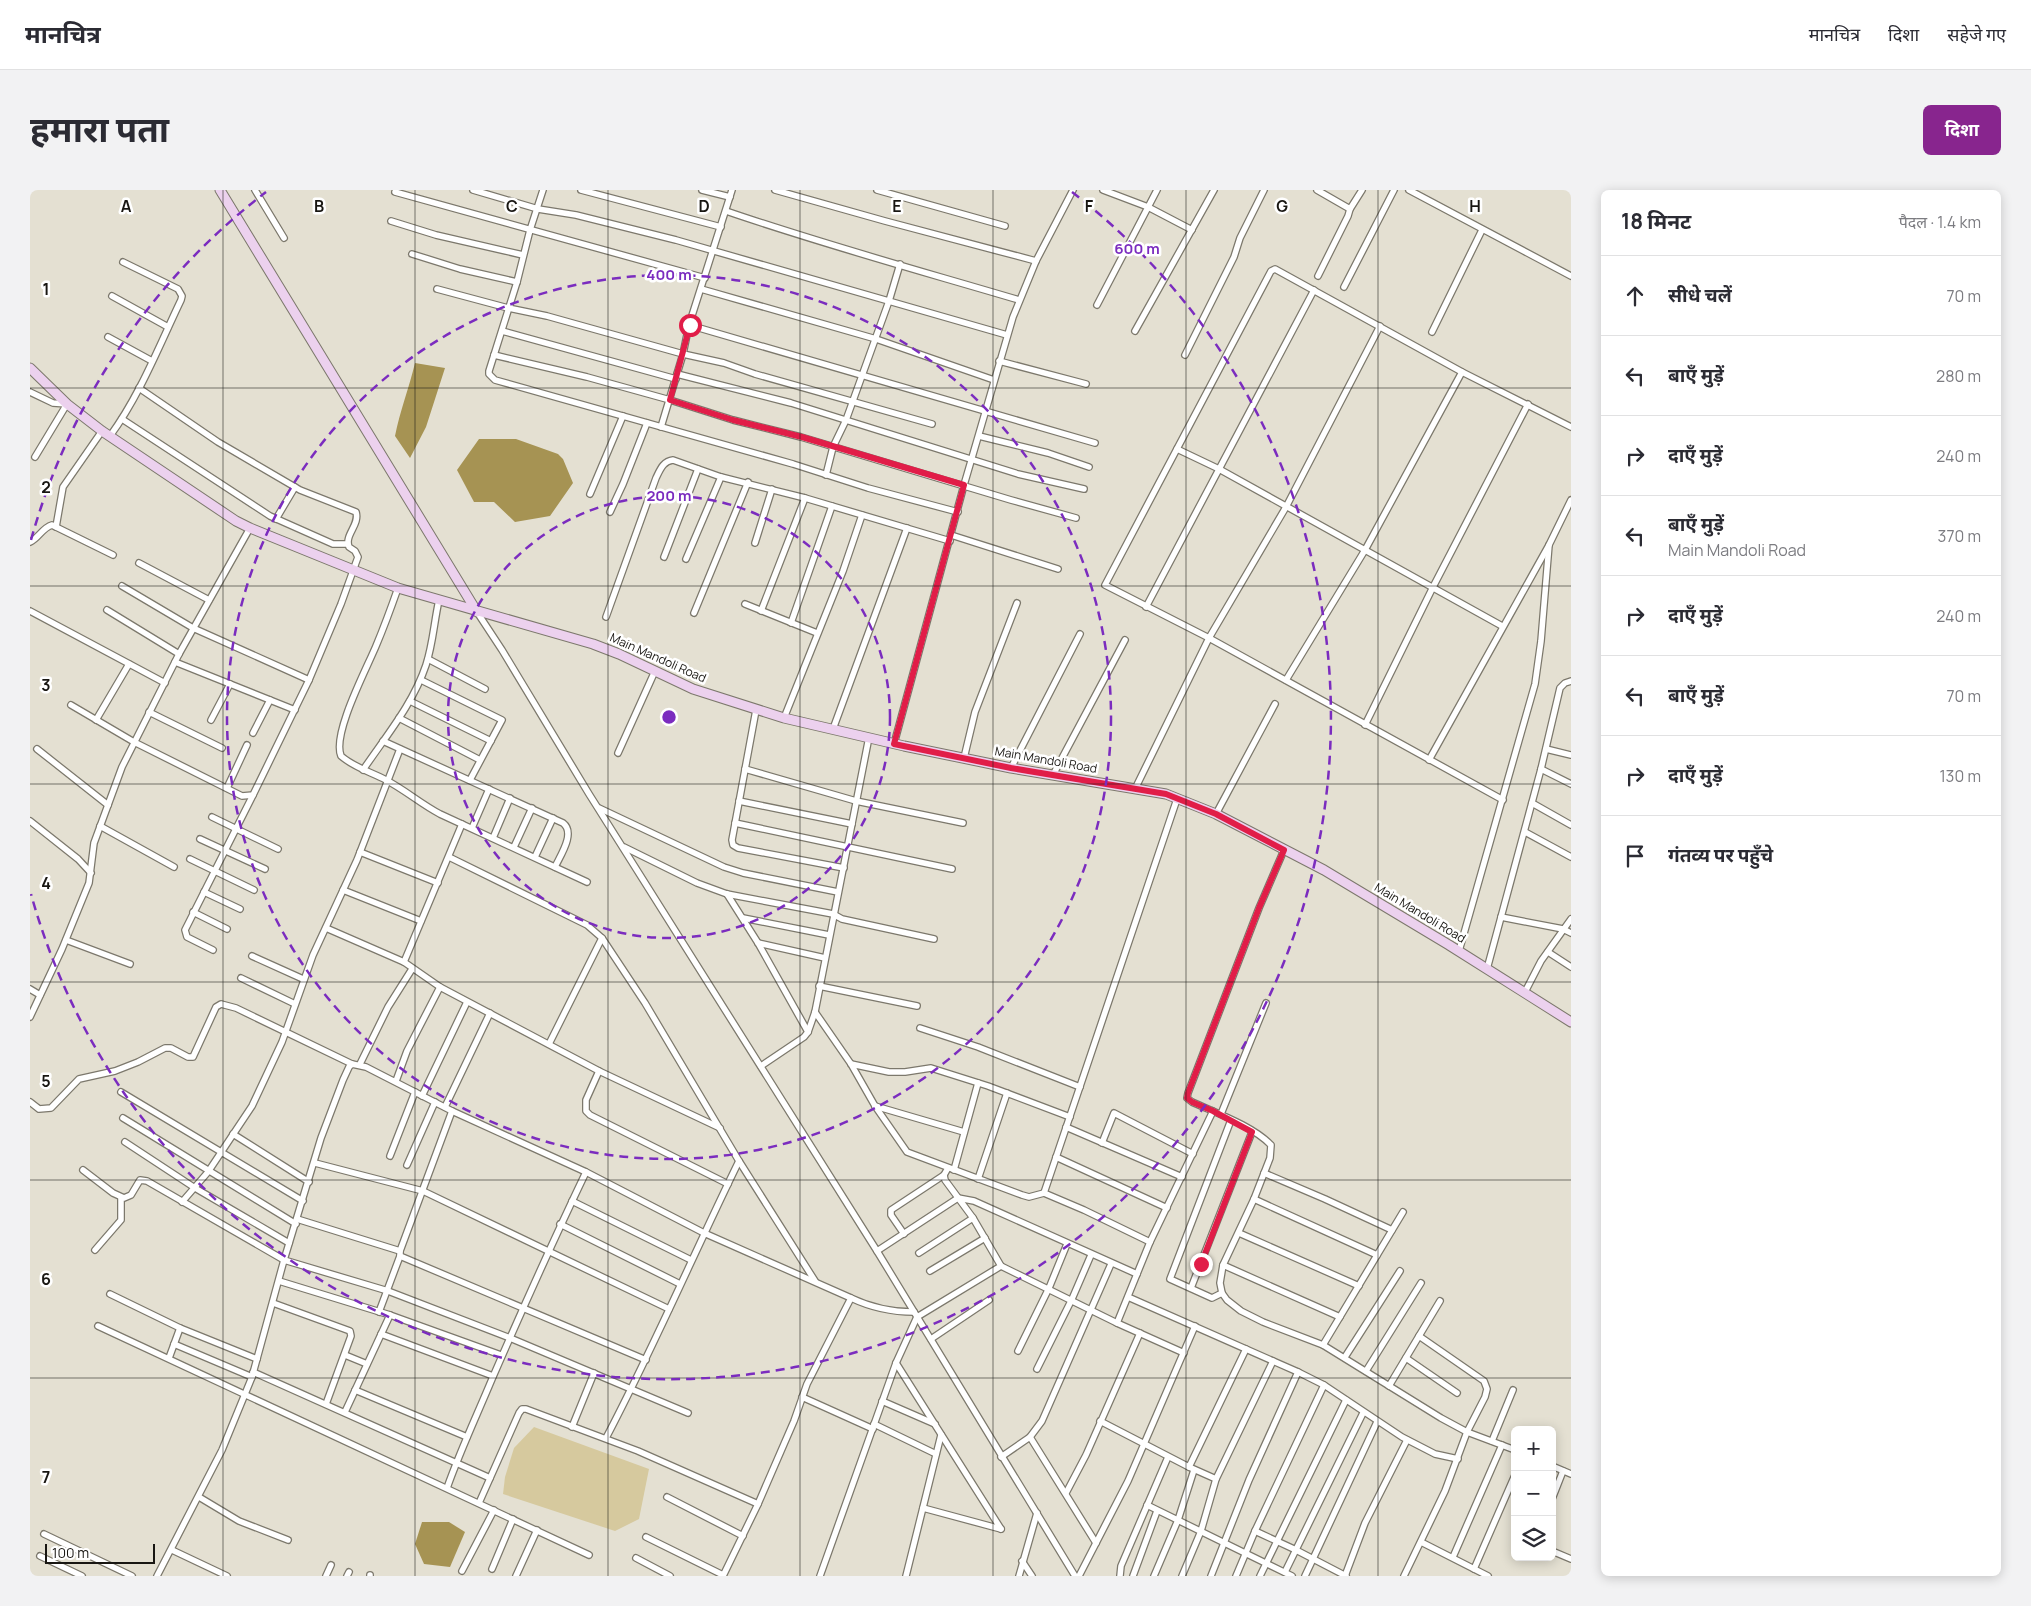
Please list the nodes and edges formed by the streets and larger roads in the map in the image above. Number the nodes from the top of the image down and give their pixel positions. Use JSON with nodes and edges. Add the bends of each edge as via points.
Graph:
{"nodes":[{"id":1,"x":220,"y":190,"type":"edge"},
{"id":2,"x":255,"y":190,"type":"edge"},
{"id":3,"x":473,"y":190,"type":"edge"},
{"id":4,"x":543,"y":190,"type":"edge"},
{"id":5,"x":581,"y":190,"type":"edge"},
{"id":6,"x":702,"y":190,"type":"edge"},
{"id":7,"x":775,"y":190,"type":"edge"},
{"id":8,"x":877,"y":190,"type":"edge"},
{"id":9,"x":1073,"y":190,"type":"edge"},
{"id":10,"x":1103,"y":190,"type":"edge"},
{"id":11,"x":1157,"y":190,"type":"edge"},
{"id":12,"x":1214,"y":190,"type":"edge"},
{"id":13,"x":1264,"y":190,"type":"edge"},
{"id":14,"x":1317,"y":190,"type":"edge"},
{"id":15,"x":1362,"y":190,"type":"edge"},
{"id":16,"x":1394,"y":190,"type":"edge"},
{"id":17,"x":1409,"y":190,"type":"edge"},
{"id":18,"x":395,"y":192,"type":"dead end"},
{"id":19,"x":731,"y":193,"type":"edge"},
{"id":20,"x":1148,"y":207,"type":"junction"},
{"id":21,"x":538,"y":209,"type":"junction"},
{"id":22,"x":1350,"y":209,"type":"junction"},
{"id":23,"x":726,"y":211,"type":"junction"},
{"id":24,"x":391,"y":221,"type":"dead end"},
{"id":25,"x":1005,"y":226,"type":"dead end"},
{"id":26,"x":721,"y":227,"type":"junction"},
{"id":27,"x":530,"y":230,"type":"junction"},
{"id":28,"x":1192,"y":230,"type":"junction"},
{"id":29,"x":1482,"y":230,"type":"junction"},
{"id":30,"x":284,"y":238,"type":"dead end"},
{"id":31,"x":713,"y":252,"type":"junction"},
{"id":32,"x":412,"y":254,"type":"dead end"},
{"id":33,"x":523,"y":255,"type":"junction"},
{"id":34,"x":1036,"y":261,"type":"junction"},
{"id":35,"x":123,"y":262,"type":"dead end"},
{"id":36,"x":900,"y":264,"type":"junction"},
{"id":37,"x":1318,"y":276,"type":"dead end"},
{"id":38,"x":1571,"y":276,"type":"edge"},
{"id":39,"x":705,"y":278,"type":"junction"},
{"id":40,"x":517,"y":282,"type":"junction"},
{"id":41,"x":1344,"y":288,"type":"dead end"},
{"id":42,"x":437,"y":289,"type":"dead end"},
{"id":43,"x":701,"y":289,"type":"junction"},
{"id":44,"x":1314,"y":290,"type":"junction"},
{"id":45,"x":112,"y":296,"type":"dead end"},
{"id":46,"x":1019,"y":300,"type":"junction"},
{"id":47,"x":889,"y":301,"type":"junction"},
{"id":48,"x":1097,"y":305,"type":"dead end"},
{"id":49,"x":508,"y":308,"type":"junction"},
{"id":50,"x":690,"y":325,"type":"junction"},
{"id":51,"x":1380,"y":326,"type":"junction"},
{"id":52,"x":168,"y":327,"type":"junction"},
{"id":53,"x":502,"y":331,"type":"junction"},
{"id":54,"x":1135,"y":331,"type":"dead end"},
{"id":55,"x":1432,"y":332,"type":"dead end"},
{"id":56,"x":1007,"y":335,"type":"junction"},
{"id":57,"x":108,"y":337,"type":"dead end"},
{"id":58,"x":876,"y":339,"type":"junction"},
{"id":59,"x":683,"y":354,"type":"junction"},
{"id":60,"x":494,"y":355,"type":"junction"},
{"id":61,"x":1185,"y":355,"type":"dead end"},
{"id":62,"x":152,"y":361,"type":"junction"},
{"id":63,"x":999,"y":361,"type":"junction"},
{"id":64,"x":30,"y":368,"type":"edge"},
{"id":65,"x":1462,"y":372,"type":"junction"},
{"id":66,"x":862,"y":375,"type":"junction"},
{"id":67,"x":676,"y":376,"type":"junction"},
{"id":68,"x":994,"y":380,"type":"junction"},
{"id":69,"x":1086,"y":384,"type":"dead end"},
{"id":70,"x":139,"y":388,"type":"junction"},
{"id":71,"x":30,"y":392,"type":"edge"},
{"id":72,"x":670,"y":400,"type":"junction"},
{"id":73,"x":852,"y":400,"type":"junction"},
{"id":74,"x":67,"y":404,"type":"junction"},
{"id":75,"x":1528,"y":404,"type":"junction"},
{"id":76,"x":985,"y":410,"type":"junction"},
{"id":77,"x":623,"y":416,"type":"junction"},
{"id":78,"x":122,"y":419,"type":"junction"},
{"id":79,"x":846,"y":420,"type":"junction"},
{"id":80,"x":647,"y":423,"type":"junction"},
{"id":81,"x":932,"y":424,"type":"dead end"},
{"id":82,"x":661,"y":427,"type":"junction"},
{"id":83,"x":1571,"y":427,"type":"edge"},
{"id":84,"x":106,"y":433,"type":"junction"},
{"id":85,"x":979,"y":436,"type":"junction"},
{"id":86,"x":1095,"y":443,"type":"dead end"},
{"id":87,"x":833,"y":447,"type":"junction"},
{"id":88,"x":1177,"y":449,"type":"junction"},
{"id":89,"x":35,"y":457,"type":"dead end"},
{"id":90,"x":972,"y":459,"type":"junction"},
{"id":91,"x":1089,"y":467,"type":"dead end"},
{"id":92,"x":698,"y":469,"type":"junction"},
{"id":93,"x":1219,"y":469,"type":"junction"},
{"id":94,"x":826,"y":475,"type":"junction"},
{"id":95,"x":721,"y":476,"type":"junction"},
{"id":96,"x":748,"y":482,"type":"junction"},
{"id":97,"x":964,"y":485,"type":"junction"},
{"id":98,"x":295,"y":487,"type":"junction"},
{"id":99,"x":772,"y":489,"type":"junction"},
{"id":100,"x":1084,"y":489,"type":"dead end"},
{"id":101,"x":590,"y":494,"type":"dead end"},
{"id":102,"x":805,"y":498,"type":"junction"},
{"id":103,"x":1571,"y":500,"type":"edge"},
{"id":104,"x":832,"y":506,"type":"junction"},
{"id":105,"x":1286,"y":507,"type":"junction"},
{"id":106,"x":610,"y":512,"type":"dead end"},
{"id":107,"x":958,"y":512,"type":"junction"},
{"id":108,"x":862,"y":515,"type":"junction"},
{"id":109,"x":1076,"y":518,"type":"dead end"},
{"id":110,"x":276,"y":519,"type":"junction"},
{"id":111,"x":56,"y":526,"type":"junction"},
{"id":112,"x":250,"y":528,"type":"junction"},
{"id":113,"x":907,"y":528,"type":"junction"},
{"id":114,"x":951,"y":538,"type":"junction"},
{"id":115,"x":30,"y":542,"type":"edge"},
{"id":116,"x":755,"y":543,"type":"dead end"},
{"id":117,"x":347,"y":544,"type":"junction"},
{"id":118,"x":1549,"y":545,"type":"junction"},
{"id":119,"x":1365,"y":550,"type":"junction"},
{"id":120,"x":113,"y":555,"type":"dead end"},
{"id":121,"x":664,"y":557,"type":"dead end"},
{"id":122,"x":686,"y":559,"type":"dead end"},
{"id":123,"x":139,"y":562,"type":"dead end"},
{"id":124,"x":1058,"y":569,"type":"dead end"},
{"id":125,"x":354,"y":571,"type":"junction"},
{"id":126,"x":122,"y":586,"type":"dead end"},
{"id":127,"x":1433,"y":586,"type":"junction"},
{"id":128,"x":398,"y":588,"type":"junction"},
{"id":129,"x":209,"y":600,"type":"junction"},
{"id":130,"x":439,"y":600,"type":"junction"},
{"id":131,"x":1017,"y":603,"type":"dead end"},
{"id":132,"x":745,"y":604,"type":"dead end"},
{"id":133,"x":1146,"y":607,"type":"junction"},
{"id":134,"x":107,"y":610,"type":"dead end"},
{"id":135,"x":30,"y":611,"type":"edge"},
{"id":136,"x":761,"y":611,"type":"junction"},
{"id":137,"x":477,"y":612,"type":"junction"},
{"id":138,"x":694,"y":613,"type":"dead end"},
{"id":139,"x":606,"y":617,"type":"dead end"},
{"id":140,"x":791,"y":623,"type":"junction"},
{"id":141,"x":1502,"y":626,"type":"junction"},
{"id":142,"x":194,"y":628,"type":"junction"},
{"id":143,"x":817,"y":633,"type":"junction"},
{"id":144,"x":1080,"y":634,"type":"dead end"},
{"id":145,"x":1209,"y":638,"type":"junction"},
{"id":146,"x":1125,"y":640,"type":"dead end"},
{"id":147,"x":179,"y":654,"type":"junction"},
{"id":148,"x":428,"y":659,"type":"junction"},
{"id":149,"x":175,"y":662,"type":"junction"},
{"id":150,"x":129,"y":664,"type":"junction"},
{"id":151,"x":655,"y":671,"type":"junction"},
{"id":152,"x":309,"y":680,"type":"junction"},
{"id":153,"x":421,"y":680,"type":"junction"},
{"id":154,"x":1286,"y":680,"type":"junction"},
{"id":155,"x":1571,"y":681,"type":"edge"},
{"id":156,"x":165,"y":683,"type":"junction"},
{"id":157,"x":230,"y":684,"type":"junction"},
{"id":158,"x":485,"y":689,"type":"dead end"},
{"id":159,"x":270,"y":700,"type":"junction"},
{"id":160,"x":410,"y":701,"type":"junction"},
{"id":161,"x":1275,"y":704,"type":"dead end"},
{"id":162,"x":70,"y":705,"type":"dead end"},
{"id":163,"x":295,"y":710,"type":"junction"},
{"id":164,"x":756,"y":710,"type":"junction"},
{"id":165,"x":149,"y":712,"type":"junction"},
{"id":166,"x":399,"y":718,"type":"junction"},
{"id":167,"x":784,"y":718,"type":"junction"},
{"id":168,"x":96,"y":720,"type":"junction"},
{"id":169,"x":211,"y":720,"type":"dead end"},
{"id":170,"x":1365,"y":726,"type":"junction"},
{"id":171,"x":833,"y":729,"type":"junction"},
{"id":172,"x":253,"y":733,"type":"dead end"},
{"id":173,"x":869,"y":737,"type":"junction"},
{"id":174,"x":383,"y":741,"type":"junction"},
{"id":175,"x":490,"y":741,"type":"junction"},
{"id":176,"x":134,"y":742,"type":"junction"},
{"id":177,"x":894,"y":744,"type":"junction"},
{"id":178,"x":247,"y":745,"type":"dead end"},
{"id":179,"x":222,"y":748,"type":"dead end"},
{"id":180,"x":400,"y":748,"type":"junction"},
{"id":181,"x":37,"y":749,"type":"dead end"},
{"id":182,"x":1546,"y":749,"type":"junction"},
{"id":183,"x":618,"y":754,"type":"dead end"},
{"id":184,"x":1571,"y":755,"type":"edge"},
{"id":185,"x":964,"y":758,"type":"junction"},
{"id":186,"x":480,"y":760,"type":"junction"},
{"id":187,"x":1429,"y":760,"type":"junction"},
{"id":188,"x":1011,"y":768,"type":"junction"},
{"id":189,"x":745,"y":769,"type":"junction"},
{"id":190,"x":1541,"y":769,"type":"junction"},
{"id":191,"x":363,"y":770,"type":"junction"},
{"id":192,"x":1053,"y":775,"type":"junction"},
{"id":193,"x":387,"y":780,"type":"junction"},
{"id":194,"x":470,"y":780,"type":"junction"},
{"id":195,"x":1571,"y":784,"type":"edge"},
{"id":196,"x":227,"y":788,"type":"junction"},
{"id":197,"x":489,"y":789,"type":"junction"},
{"id":198,"x":1135,"y":789,"type":"junction"},
{"id":199,"x":253,"y":795,"type":"junction"},
{"id":200,"x":510,"y":798,"type":"junction"},
{"id":201,"x":1177,"y":799,"type":"junction"},
{"id":202,"x":1503,"y":800,"type":"junction"},
{"id":203,"x":739,"y":801,"type":"junction"},
{"id":204,"x":856,"y":801,"type":"junction"},
{"id":205,"x":1532,"y":802,"type":"junction"},
{"id":206,"x":108,"y":805,"type":"junction"},
{"id":207,"x":597,"y":807,"type":"junction"},
{"id":208,"x":532,"y":808,"type":"junction"},
{"id":209,"x":1216,"y":814,"type":"junction"},
{"id":210,"x":212,"y":817,"type":"dead end"},
{"id":211,"x":552,"y":818,"type":"junction"},
{"id":212,"x":735,"y":822,"type":"junction"},
{"id":213,"x":31,"y":823,"type":"edge"},
{"id":214,"x":963,"y":823,"type":"dead end"},
{"id":215,"x":462,"y":824,"type":"junction"},
{"id":216,"x":852,"y":824,"type":"junction"},
{"id":217,"x":1571,"y":825,"type":"edge"},
{"id":218,"x":100,"y":826,"type":"junction"},
{"id":219,"x":472,"y":828,"type":"junction"},
{"id":220,"x":236,"y":829,"type":"junction"},
{"id":221,"x":1524,"y":832,"type":"junction"},
{"id":222,"x":493,"y":838,"type":"junction"},
{"id":223,"x":200,"y":839,"type":"dead end"},
{"id":224,"x":623,"y":846,"type":"junction"},
{"id":225,"x":514,"y":847,"type":"junction"},
{"id":226,"x":848,"y":848,"type":"junction"},
{"id":227,"x":278,"y":849,"type":"dead end"},
{"id":228,"x":1284,"y":850,"type":"junction"},
{"id":229,"x":224,"y":851,"type":"junction"},
{"id":230,"x":360,"y":852,"type":"junction"},
{"id":231,"x":449,"y":857,"type":"junction"},
{"id":232,"x":534,"y":857,"type":"junction"},
{"id":233,"x":1571,"y":857,"type":"edge"},
{"id":234,"x":190,"y":859,"type":"dead end"},
{"id":235,"x":174,"y":867,"type":"dead end"},
{"id":236,"x":555,"y":867,"type":"junction"},
{"id":237,"x":844,"y":868,"type":"junction"},
{"id":238,"x":265,"y":869,"type":"dead end"},
{"id":239,"x":952,"y":869,"type":"dead end"},
{"id":240,"x":214,"y":872,"type":"junction"},
{"id":241,"x":91,"y":873,"type":"junction"},
{"id":242,"x":587,"y":882,"type":"dead end"},
{"id":243,"x":438,"y":883,"type":"junction"},
{"id":244,"x":254,"y":890,"type":"dead end"},
{"id":245,"x":343,"y":890,"type":"junction"},
{"id":246,"x":204,"y":892,"type":"junction"},
{"id":247,"x":838,"y":892,"type":"junction"},
{"id":248,"x":728,"y":894,"type":"junction"},
{"id":249,"x":240,"y":909,"type":"dead end"},
{"id":250,"x":194,"y":912,"type":"junction"},
{"id":251,"x":833,"y":914,"type":"junction"},
{"id":252,"x":1501,"y":917,"type":"junction"},
{"id":253,"x":743,"y":918,"type":"junction"},
{"id":254,"x":1571,"y":919,"type":"edge"},
{"id":255,"x":421,"y":921,"type":"junction"},
{"id":256,"x":326,"y":928,"type":"junction"},
{"id":257,"x":227,"y":929,"type":"dead end"},
{"id":258,"x":1563,"y":929,"type":"junction"},
{"id":259,"x":1571,"y":933,"type":"edge"},
{"id":260,"x":829,"y":935,"type":"junction"},
{"id":261,"x":602,"y":938,"type":"junction"},
{"id":262,"x":934,"y":939,"type":"dead end"},
{"id":263,"x":66,"y":940,"type":"junction"},
{"id":264,"x":758,"y":943,"type":"junction"},
{"id":265,"x":213,"y":950,"type":"dead end"},
{"id":266,"x":1459,"y":951,"type":"junction"},
{"id":267,"x":1548,"y":952,"type":"junction"},
{"id":268,"x":252,"y":956,"type":"dead end"},
{"id":269,"x":825,"y":958,"type":"junction"},
{"id":270,"x":404,"y":962,"type":"junction"},
{"id":271,"x":130,"y":964,"type":"dead end"},
{"id":272,"x":1571,"y":967,"type":"edge"},
{"id":273,"x":412,"y":969,"type":"junction"},
{"id":274,"x":1487,"y":969,"type":"junction"},
{"id":275,"x":241,"y":978,"type":"dead end"},
{"id":276,"x":303,"y":980,"type":"junction"},
{"id":277,"x":819,"y":986,"type":"junction"},
{"id":278,"x":440,"y":987,"type":"junction"},
{"id":279,"x":30,"y":989,"type":"edge"},
{"id":280,"x":1525,"y":992,"type":"junction"},
{"id":281,"x":40,"y":995,"type":"junction"},
{"id":282,"x":467,"y":1002,"type":"junction"},
{"id":283,"x":1266,"y":1003,"type":"dead end"},
{"id":284,"x":295,"y":1004,"type":"junction"},
{"id":285,"x":917,"y":1006,"type":"dead end"},
{"id":286,"x":815,"y":1012,"type":"junction"},
{"id":287,"x":490,"y":1014,"type":"junction"},
{"id":288,"x":30,"y":1015,"type":"edge"},
{"id":289,"x":1571,"y":1022,"type":"edge"},
{"id":290,"x":920,"y":1028,"type":"dead end"},
{"id":291,"x":285,"y":1032,"type":"junction"},
{"id":292,"x":808,"y":1032,"type":"junction"},
{"id":293,"x":549,"y":1044,"type":"junction"},
{"id":294,"x":352,"y":1064,"type":"junction"},
{"id":295,"x":360,"y":1064,"type":"junction"},
{"id":296,"x":851,"y":1064,"type":"junction"},
{"id":297,"x":761,"y":1066,"type":"junction"},
{"id":298,"x":600,"y":1072,"type":"junction"},
{"id":299,"x":396,"y":1081,"type":"junction"},
{"id":300,"x":978,"y":1083,"type":"junction"},
{"id":301,"x":1080,"y":1087,"type":"junction"},
{"id":302,"x":121,"y":1092,"type":"dead end"},
{"id":303,"x":415,"y":1092,"type":"junction"},
{"id":304,"x":1007,"y":1093,"type":"junction"},
{"id":305,"x":422,"y":1096,"type":"junction"},
{"id":306,"x":30,"y":1102,"type":"edge"},
{"id":307,"x":435,"y":1102,"type":"junction"},
{"id":308,"x":875,"y":1106,"type":"junction"},
{"id":309,"x":445,"y":1107,"type":"junction"},
{"id":310,"x":452,"y":1111,"type":"junction"},
{"id":311,"x":1213,"y":1111,"type":"junction"},
{"id":312,"x":1220,"y":1114,"type":"junction"},
{"id":313,"x":123,"y":1118,"type":"dead end"},
{"id":314,"x":1070,"y":1118,"type":"junction"},
{"id":315,"x":1231,"y":1120,"type":"junction"},
{"id":316,"x":720,"y":1128,"type":"junction"},
{"id":317,"x":1066,"y":1128,"type":"junction"},
{"id":318,"x":964,"y":1132,"type":"junction"},
{"id":319,"x":1252,"y":1132,"type":"junction"},
{"id":320,"x":234,"y":1134,"type":"junction"},
{"id":321,"x":125,"y":1142,"type":"dead end"},
{"id":322,"x":1102,"y":1142,"type":"junction"},
{"id":323,"x":222,"y":1152,"type":"junction"},
{"id":324,"x":1193,"y":1154,"type":"junction"},
{"id":325,"x":390,"y":1156,"type":"dead end"},
{"id":326,"x":1056,"y":1157,"type":"junction"},
{"id":327,"x":739,"y":1161,"type":"junction"},
{"id":328,"x":315,"y":1163,"type":"junction"},
{"id":329,"x":407,"y":1165,"type":"dead end"},
{"id":330,"x":951,"y":1169,"type":"junction"},
{"id":331,"x":83,"y":1170,"type":"dead end"},
{"id":332,"x":208,"y":1172,"type":"junction"},
{"id":333,"x":586,"y":1172,"type":"junction"},
{"id":334,"x":1264,"y":1173,"type":"junction"},
{"id":335,"x":944,"y":1175,"type":"junction"},
{"id":336,"x":1182,"y":1177,"type":"junction"},
{"id":337,"x":978,"y":1179,"type":"junction"},
{"id":338,"x":309,"y":1182,"type":"junction"},
{"id":339,"x":728,"y":1184,"type":"junction"},
{"id":340,"x":195,"y":1188,"type":"junction"},
{"id":341,"x":422,"y":1191,"type":"junction"},
{"id":342,"x":1044,"y":1193,"type":"junction"},
{"id":343,"x":121,"y":1198,"type":"junction"},
{"id":344,"x":958,"y":1198,"type":"junction"},
{"id":345,"x":1254,"y":1200,"type":"junction"},
{"id":346,"x":303,"y":1201,"type":"junction"},
{"id":347,"x":182,"y":1202,"type":"junction"},
{"id":348,"x":572,"y":1202,"type":"junction"},
{"id":349,"x":1167,"y":1208,"type":"junction"},
{"id":350,"x":1403,"y":1212,"type":"dead end"},
{"id":351,"x":973,"y":1218,"type":"junction"},
{"id":352,"x":297,"y":1222,"type":"junction"},
{"id":353,"x":560,"y":1224,"type":"junction"},
{"id":354,"x":1392,"y":1230,"type":"junction"},
{"id":355,"x":704,"y":1233,"type":"junction"},
{"id":356,"x":1239,"y":1233,"type":"junction"},
{"id":357,"x":904,"y":1234,"type":"junction"},
{"id":358,"x":985,"y":1238,"type":"junction"},
{"id":359,"x":1150,"y":1242,"type":"junction"},
{"id":360,"x":289,"y":1243,"type":"junction"},
{"id":361,"x":1067,"y":1244,"type":"junction"},
{"id":362,"x":95,"y":1250,"type":"dead end"},
{"id":363,"x":548,"y":1250,"type":"junction"},
{"id":364,"x":877,"y":1251,"type":"junction"},
{"id":365,"x":400,"y":1253,"type":"junction"},
{"id":366,"x":919,"y":1253,"type":"dead end"},
{"id":367,"x":1377,"y":1254,"type":"junction"},
{"id":368,"x":1090,"y":1255,"type":"junction"},
{"id":369,"x":284,"y":1260,"type":"junction"},
{"id":370,"x":691,"y":1260,"type":"junction"},
{"id":371,"x":1111,"y":1264,"type":"junction"},
{"id":372,"x":1223,"y":1265,"type":"junction"},
{"id":373,"x":1001,"y":1266,"type":"junction"},
{"id":374,"x":1400,"y":1270,"type":"dead end"},
{"id":375,"x":930,"y":1271,"type":"dead end"},
{"id":376,"x":1137,"y":1274,"type":"junction"},
{"id":377,"x":279,"y":1280,"type":"junction"},
{"id":378,"x":815,"y":1281,"type":"junction"},
{"id":379,"x":1421,"y":1283,"type":"dead end"},
{"id":380,"x":680,"y":1284,"type":"junction"},
{"id":381,"x":1359,"y":1286,"type":"junction"},
{"id":382,"x":1049,"y":1288,"type":"junction"},
{"id":383,"x":1191,"y":1288,"type":"junction"},
{"id":384,"x":388,"y":1291,"type":"junction"},
{"id":385,"x":1222,"y":1293,"type":"junction"},
{"id":386,"x":110,"y":1294,"type":"dead end"},
{"id":387,"x":1128,"y":1297,"type":"junction"},
{"id":388,"x":851,"y":1298,"type":"junction"},
{"id":389,"x":1072,"y":1299,"type":"junction"},
{"id":390,"x":989,"y":1300,"type":"dead end"},
{"id":391,"x":1440,"y":1301,"type":"dead end"},
{"id":392,"x":273,"y":1303,"type":"junction"},
{"id":393,"x":523,"y":1307,"type":"junction"},
{"id":394,"x":669,"y":1309,"type":"junction"},
{"id":395,"x":1092,"y":1310,"type":"junction"},
{"id":396,"x":380,"y":1312,"type":"junction"},
{"id":397,"x":916,"y":1314,"type":"junction"},
{"id":398,"x":390,"y":1315,"type":"junction"},
{"id":399,"x":1340,"y":1317,"type":"junction"},
{"id":400,"x":1118,"y":1323,"type":"junction"},
{"id":401,"x":98,"y":1326,"type":"dead end"},
{"id":402,"x":1195,"y":1326,"type":"junction"},
{"id":403,"x":180,"y":1328,"type":"junction"},
{"id":404,"x":1140,"y":1333,"type":"junction"},
{"id":405,"x":381,"y":1334,"type":"junction"},
{"id":406,"x":1419,"y":1336,"type":"junction"},
{"id":407,"x":510,"y":1338,"type":"junction"},
{"id":408,"x":931,"y":1339,"type":"junction"},
{"id":409,"x":174,"y":1344,"type":"junction"},
{"id":410,"x":1323,"y":1345,"type":"junction"},
{"id":411,"x":1246,"y":1349,"type":"junction"},
{"id":412,"x":1018,"y":1351,"type":"dead end"},
{"id":413,"x":1184,"y":1353,"type":"junction"},
{"id":414,"x":345,"y":1355,"type":"junction"},
{"id":415,"x":501,"y":1355,"type":"junction"},
{"id":416,"x":1345,"y":1357,"type":"junction"},
{"id":417,"x":169,"y":1358,"type":"junction"},
{"id":418,"x":1406,"y":1358,"type":"junction"},
{"id":419,"x":257,"y":1359,"type":"junction"},
{"id":420,"x":646,"y":1360,"type":"junction"},
{"id":421,"x":1273,"y":1361,"type":"junction"},
{"id":422,"x":896,"y":1363,"type":"junction"},
{"id":423,"x":367,"y":1364,"type":"junction"},
{"id":424,"x":1037,"y":1369,"type":"dead end"},
{"id":425,"x":1366,"y":1371,"type":"junction"},
{"id":426,"x":1298,"y":1372,"type":"junction"},
{"id":427,"x":594,"y":1373,"type":"junction"},
{"id":428,"x":252,"y":1375,"type":"junction"},
{"id":429,"x":493,"y":1376,"type":"junction"},
{"id":430,"x":1324,"y":1384,"type":"junction"},
{"id":431,"x":1389,"y":1386,"type":"junction"},
{"id":432,"x":632,"y":1389,"type":"junction"},
{"id":433,"x":355,"y":1390,"type":"junction"},
{"id":434,"x":1513,"y":1390,"type":"dead end"},
{"id":435,"x":1457,"y":1393,"type":"dead end"},
{"id":436,"x":245,"y":1394,"type":"junction"},
{"id":437,"x":802,"y":1397,"type":"junction"},
{"id":438,"x":1346,"y":1400,"type":"junction"},
{"id":439,"x":882,"y":1401,"type":"junction"},
{"id":440,"x":326,"y":1404,"type":"junction"},
{"id":441,"x":345,"y":1412,"type":"junction"},
{"id":442,"x":688,"y":1413,"type":"dead end"},
{"id":443,"x":1363,"y":1413,"type":"junction"},
{"id":444,"x":1100,"y":1421,"type":"junction"},
{"id":445,"x":1377,"y":1422,"type":"junction"},
{"id":446,"x":935,"y":1424,"type":"junction"},
{"id":447,"x":572,"y":1426,"type":"junction"},
{"id":448,"x":874,"y":1427,"type":"junction"},
{"id":449,"x":1467,"y":1432,"type":"junction"},
{"id":450,"x":941,"y":1435,"type":"junction"},
{"id":451,"x":467,"y":1436,"type":"junction"},
{"id":452,"x":1030,"y":1437,"type":"junction"},
{"id":453,"x":606,"y":1438,"type":"junction"},
{"id":454,"x":1406,"y":1440,"type":"junction"},
{"id":455,"x":1492,"y":1441,"type":"junction"},
{"id":456,"x":1144,"y":1444,"type":"junction"},
{"id":457,"x":1502,"y":1445,"type":"junction"},
{"id":458,"x":1511,"y":1448,"type":"edge"},
{"id":459,"x":936,"y":1454,"type":"junction"},
{"id":460,"x":1001,"y":1457,"type":"junction"},
{"id":461,"x":1168,"y":1457,"type":"junction"},
{"id":462,"x":1458,"y":1459,"type":"junction"},
{"id":463,"x":456,"y":1463,"type":"junction"},
{"id":464,"x":1556,"y":1468,"type":"edge"},
{"id":465,"x":1192,"y":1469,"type":"junction"},
{"id":466,"x":1563,"y":1471,"type":"junction"},
{"id":467,"x":1571,"y":1474,"type":"edge"},
{"id":468,"x":490,"y":1478,"type":"junction"},
{"id":469,"x":1216,"y":1479,"type":"junction"},
{"id":470,"x":1511,"y":1484,"type":"edge"},
{"id":471,"x":447,"y":1488,"type":"junction"},
{"id":472,"x":1556,"y":1489,"type":"edge"},
{"id":473,"x":1066,"y":1493,"type":"junction"},
{"id":474,"x":199,"y":1497,"type":"junction"},
{"id":475,"x":667,"y":1497,"type":"dead end"},
{"id":476,"x":479,"y":1503,"type":"junction"},
{"id":477,"x":758,"y":1504,"type":"junction"},
{"id":478,"x":1147,"y":1505,"type":"junction"},
{"id":479,"x":923,"y":1508,"type":"junction"},
{"id":480,"x":494,"y":1510,"type":"junction"},
{"id":481,"x":1157,"y":1510,"type":"junction"},
{"id":482,"x":1037,"y":1513,"type":"junction"},
{"id":483,"x":513,"y":1519,"type":"junction"},
{"id":484,"x":1178,"y":1520,"type":"junction"},
{"id":485,"x":537,"y":1530,"type":"junction"},
{"id":486,"x":1201,"y":1531,"type":"junction"},
{"id":487,"x":1255,"y":1531,"type":"junction"},
{"id":488,"x":44,"y":1534,"type":"dead end"},
{"id":489,"x":742,"y":1536,"type":"junction"},
{"id":490,"x":646,"y":1537,"type":"dead end"},
{"id":491,"x":288,"y":1540,"type":"dead end"},
{"id":492,"x":1276,"y":1541,"type":"junction"},
{"id":493,"x":1225,"y":1542,"type":"junction"},
{"id":494,"x":1421,"y":1542,"type":"junction"},
{"id":495,"x":1096,"y":1543,"type":"junction"},
{"id":496,"x":172,"y":1550,"type":"junction"},
{"id":497,"x":1296,"y":1550,"type":"junction"},
{"id":498,"x":1556,"y":1553,"type":"edge"},
{"id":499,"x":589,"y":1554,"type":"dead end"},
{"id":500,"x":1246,"y":1554,"type":"junction"},
{"id":501,"x":40,"y":1556,"type":"dead end"},
{"id":502,"x":1453,"y":1557,"type":"junction"},
{"id":503,"x":636,"y":1558,"type":"dead end"},
{"id":504,"x":1313,"y":1558,"type":"junction"},
{"id":505,"x":1571,"y":1559,"type":"edge"},
{"id":506,"x":1022,"y":1561,"type":"junction"},
{"id":507,"x":1266,"y":1563,"type":"junction"},
{"id":508,"x":331,"y":1565,"type":"dead end"},
{"id":509,"x":492,"y":1569,"type":"dead end"},
{"id":510,"x":1474,"y":1569,"type":"junction"},
{"id":511,"x":462,"y":1571,"type":"dead end"},
{"id":512,"x":1285,"y":1572,"type":"junction"},
{"id":513,"x":82,"y":1576,"type":"edge"},
{"id":514,"x":132,"y":1576,"type":"edge"},
{"id":515,"x":157,"y":1576,"type":"edge"},
{"id":516,"x":227,"y":1576,"type":"edge"},
{"id":517,"x":326,"y":1576,"type":"edge"},
{"id":518,"x":516,"y":1576,"type":"edge"},
{"id":519,"x":670,"y":1576,"type":"edge"},
{"id":520,"x":723,"y":1576,"type":"edge"},
{"id":521,"x":820,"y":1576,"type":"edge"},
{"id":522,"x":906,"y":1576,"type":"edge"},
{"id":523,"x":1019,"y":1576,"type":"edge"},
{"id":524,"x":1032,"y":1576,"type":"edge"},
{"id":525,"x":1075,"y":1576,"type":"edge"},
{"id":526,"x":1079,"y":1576,"type":"edge"},
{"id":527,"x":1120,"y":1576,"type":"edge"},
{"id":528,"x":1133,"y":1576,"type":"edge"},
{"id":529,"x":1154,"y":1576,"type":"edge"},
{"id":530,"x":1182,"y":1576,"type":"edge"},
{"id":531,"x":1211,"y":1576,"type":"edge"},
{"id":532,"x":1236,"y":1576,"type":"edge"},
{"id":533,"x":1260,"y":1576,"type":"edge"},
{"id":534,"x":1292,"y":1576,"type":"edge"},
{"id":535,"x":1305,"y":1576,"type":"edge"},
{"id":536,"x":1345,"y":1576,"type":"edge"},
{"id":537,"x":1404,"y":1576,"type":"edge"},
{"id":538,"x":1488,"y":1576,"type":"edge"}],
"edges":[{"from":1,"to":137,"type":"street"},
{"from":2,"to":30,"type":"street"},
{"from":3,"to":21,"type":"street"},
{"from":4,"to":21,"type":"street"},
{"from":5,"to":26,"type":"street"},
{"from":6,"to":19,"type":"street"},
{"from":7,"to":34,"type":"street"},
{"from":8,"to":25,"type":"street"},
{"from":9,"to":34,"type":"street"},
{"from":10,"to":20,"type":"street"},
{"from":11,"to":20,"type":"street"},
{"from":12,"to":28,"type":"street"},
{"from":13,"to":61,"type":"street"},
{"from":14,"to":22,"type":"street"},
{"from":15,"to":22,"type":"street"},
{"from":16,"to":41,"type":"street"},
{"from":17,"to":29,"type":"street"},
{"from":18,"to":27,"type":"street"},
{"from":19,"to":23,"type":"street"},
{"from":20,"to":28,"type":"street"},
{"from":20,"to":48,"type":"street"},
{"from":21,"to":27,"type":"street"},
{"from":21,"to":31,"type":"street","via":[[576,215]]},
{"from":22,"to":37,"type":"street"},
{"from":23,"to":26,"type":"street"},
{"from":23,"to":36,"type":"street","via":[[809,240]]},
{"from":24,"to":33,"type":"street"},
{"from":26,"to":31,"type":"street"},
{"from":27,"to":33,"type":"street"},
{"from":27,"to":39,"type":"street"},
{"from":28,"to":54,"type":"street"},
{"from":29,"to":38,"type":"street"},
{"from":29,"to":55,"type":"street"},
{"from":31,"to":39,"type":"street"},
{"from":31,"to":47,"type":"street"},
{"from":32,"to":40,"type":"street"},
{"from":33,"to":40,"type":"street"},
{"from":34,"to":46,"type":"street"},
{"from":35,"to":52,"type":"street","via":[[180,292],[181,300]]},
{"from":36,"to":46,"type":"street"},
{"from":36,"to":47,"type":"street"},
{"from":39,"to":43,"type":"street"},
{"from":40,"to":49,"type":"street"},
{"from":42,"to":49,"type":"street"},
{"from":43,"to":50,"type":"street"},
{"from":43,"to":58,"type":"street"},
{"from":44,"to":51,"type":"street"},
{"from":44,"to":88,"type":"street","via":[[1279,269],[1271,270]]},
{"from":44,"to":93,"type":"street"},
{"from":45,"to":52,"type":"street"},
{"from":46,"to":56,"type":"street"},
{"from":47,"to":56,"type":"street"},
{"from":47,"to":58,"type":"street"},
{"from":49,"to":53,"type":"street"},
{"from":49,"to":59,"type":"street"},
{"from":50,"to":59,"type":"street"},
{"from":50,"to":66,"type":"street"},
{"from":51,"to":65,"type":"street"},
{"from":51,"to":105,"type":"street"},
{"from":52,"to":62,"type":"street"},
{"from":53,"to":60,"type":"street"},
{"from":53,"to":67,"type":"street"},
{"from":56,"to":63,"type":"street"},
{"from":57,"to":62,"type":"street"},
{"from":58,"to":66,"type":"street"},
{"from":58,"to":68,"type":"street"},
{"from":59,"to":67,"type":"street"},
{"from":59,"to":73,"type":"street"},
{"from":60,"to":72,"type":"street"},
{"from":60,"to":77,"type":"street","via":[[489,374],[495,380]]},
{"from":62,"to":70,"type":"street"},
{"from":63,"to":68,"type":"street"},
{"from":63,"to":69,"type":"street"},
{"from":64,"to":74,"type":"street","name":"Main Mandoli Road"},
{"from":65,"to":75,"type":"street"},
{"from":65,"to":119,"type":"street"},
{"from":66,"to":73,"type":"street"},
{"from":66,"to":76,"type":"street"},
{"from":67,"to":72,"type":"street"},
{"from":67,"to":79,"type":"street","via":[[791,403]]},
{"from":68,"to":76,"type":"street"},
{"from":70,"to":78,"type":"street"},
{"from":70,"to":98,"type":"street","via":[[218,442]]},
{"from":71,"to":74,"type":"street","via":[[53,403]]},
{"from":72,"to":82,"type":"street"},
{"from":72,"to":87,"type":"street"},
{"from":73,"to":79,"type":"street"},
{"from":73,"to":81,"type":"street"},
{"from":74,"to":84,"type":"street","name":"Main Mandoli Road"},
{"from":74,"to":89,"type":"street"},
{"from":75,"to":83,"type":"street"},
{"from":75,"to":127,"type":"street"},
{"from":76,"to":85,"type":"street"},
{"from":76,"to":86,"type":"street"},
{"from":77,"to":80,"type":"street"},
{"from":77,"to":101,"type":"street"},
{"from":78,"to":84,"type":"street"},
{"from":78,"to":110,"type":"street"},
{"from":79,"to":87,"type":"street"},
{"from":79,"to":90,"type":"street"},
{"from":80,"to":82,"type":"street"},
{"from":80,"to":106,"type":"street"},
{"from":82,"to":94,"type":"street"},
{"from":84,"to":111,"type":"street","via":[[63,487]]},
{"from":84,"to":112,"type":"street","name":"Main Mandoli Road"},
{"from":85,"to":90,"type":"street"},
{"from":85,"to":91,"type":"street"},
{"from":87,"to":94,"type":"street"},
{"from":87,"to":97,"type":"street"},
{"from":88,"to":93,"type":"street"},
{"from":88,"to":133,"type":"street","via":[[1105,585]]},
{"from":90,"to":97,"type":"street"},
{"from":90,"to":100,"type":"street","via":[[1018,474]]},
{"from":92,"to":95,"type":"street"},
{"from":92,"to":121,"type":"street"},
{"from":92,"to":139,"type":"street","via":[[673,460],[668,460],[661,467]]},
{"from":93,"to":105,"type":"street"},
{"from":93,"to":133,"type":"street"},
{"from":94,"to":107,"type":"street"},
{"from":95,"to":96,"type":"street"},
{"from":95,"to":122,"type":"street"},
{"from":96,"to":99,"type":"street"},
{"from":96,"to":138,"type":"street"},
{"from":97,"to":107,"type":"street"},
{"from":97,"to":109,"type":"street"},
{"from":98,"to":110,"type":"street"},
{"from":98,"to":117,"type":"street","via":[[356,512],[357,518]]},
{"from":99,"to":102,"type":"street"},
{"from":99,"to":116,"type":"street"},
{"from":102,"to":104,"type":"street"},
{"from":102,"to":136,"type":"street"},
{"from":103,"to":118,"type":"street"},
{"from":104,"to":108,"type":"street"},
{"from":104,"to":140,"type":"street"},
{"from":105,"to":119,"type":"street"},
{"from":105,"to":145,"type":"street"},
{"from":107,"to":114,"type":"street"},
{"from":108,"to":113,"type":"street"},
{"from":108,"to":143,"type":"street"},
{"from":110,"to":117,"type":"street","via":[[333,544]]},
{"from":111,"to":115,"type":"street","via":[[48,526]]},
{"from":111,"to":120,"type":"street"},
{"from":112,"to":125,"type":"street","name":"Main Mandoli Road"},
{"from":112,"to":129,"type":"street"},
{"from":113,"to":114,"type":"street"},
{"from":113,"to":171,"type":"street"},
{"from":114,"to":124,"type":"street"},
{"from":114,"to":177,"type":"street"},
{"from":117,"to":125,"type":"street","via":[[357,554]]},
{"from":118,"to":141,"type":"street"},
{"from":118,"to":202,"type":"street","via":[[1535,684]]},
{"from":119,"to":127,"type":"street"},
{"from":119,"to":154,"type":"street"},
{"from":123,"to":129,"type":"street"},
{"from":125,"to":128,"type":"street","name":"Main Mandoli Road"},
{"from":125,"to":152,"type":"street"},
{"from":126,"to":142,"type":"street"},
{"from":127,"to":141,"type":"street"},
{"from":127,"to":170,"type":"street"},
{"from":128,"to":130,"type":"street","name":"Main Mandoli Road"},
{"from":128,"to":191,"type":"street","via":[[346,716],[339,744],[341,756]]},
{"from":129,"to":142,"type":"street"},
{"from":130,"to":137,"type":"street","name":"Main Mandoli Road"},
{"from":130,"to":148,"type":"street"},
{"from":131,"to":185,"type":"street","via":[[975,712]]},
{"from":132,"to":136,"type":"street"},
{"from":133,"to":145,"type":"street"},
{"from":134,"to":147,"type":"street"},
{"from":135,"to":150,"type":"street"},
{"from":136,"to":140,"type":"street"},
{"from":137,"to":151,"type":"street","name":"Main Mandoli Road","via":[[593,644]]},
{"from":137,"to":207,"type":"street"},
{"from":140,"to":143,"type":"street"},
{"from":141,"to":187,"type":"street"},
{"from":142,"to":147,"type":"street"},
{"from":142,"to":152,"type":"street"},
{"from":143,"to":167,"type":"street"},
{"from":144,"to":188,"type":"street"},
{"from":145,"to":154,"type":"street"},
{"from":145,"to":198,"type":"street"},
{"from":146,"to":192,"type":"street"},
{"from":147,"to":149,"type":"street"},
{"from":148,"to":153,"type":"street"},
{"from":148,"to":158,"type":"street"},
{"from":149,"to":156,"type":"street"},
{"from":149,"to":157,"type":"street"},
{"from":150,"to":156,"type":"street"},
{"from":150,"to":168,"type":"street"},
{"from":151,"to":164,"type":"street","name":"Main Mandoli Road"},
{"from":151,"to":183,"type":"street"},
{"from":152,"to":163,"type":"street"},
{"from":153,"to":160,"type":"street"},
{"from":153,"to":175,"type":"street","via":[[502,720]]},
{"from":154,"to":170,"type":"street"},
{"from":155,"to":182,"type":"street","via":[[1560,688]]},
{"from":156,"to":165,"type":"street"},
{"from":157,"to":159,"type":"street"},
{"from":157,"to":169,"type":"street"},
{"from":159,"to":163,"type":"street"},
{"from":159,"to":172,"type":"street"},
{"from":160,"to":166,"type":"street"},
{"from":160,"to":175,"type":"street"},
{"from":161,"to":209,"type":"street"},
{"from":162,"to":168,"type":"street"},
{"from":163,"to":199,"type":"street"},
{"from":164,"to":167,"type":"street","name":"Main Mandoli Road"},
{"from":164,"to":189,"type":"street"},
{"from":165,"to":176,"type":"street"},
{"from":165,"to":179,"type":"street"},
{"from":166,"to":174,"type":"street"},
{"from":166,"to":186,"type":"street"},
{"from":167,"to":171,"type":"street","name":"Main Mandoli Road"},
{"from":168,"to":176,"type":"street"},
{"from":170,"to":187,"type":"street"},
{"from":171,"to":173,"type":"street","name":"Main Mandoli Road"},
{"from":173,"to":177,"type":"street","name":"Main Mandoli Road"},
{"from":173,"to":204,"type":"street"},
{"from":174,"to":180,"type":"street"},
{"from":174,"to":191,"type":"street"},
{"from":175,"to":186,"type":"street"},
{"from":176,"to":196,"type":"street"},
{"from":176,"to":206,"type":"street"},
{"from":177,"to":185,"type":"street","name":"Main Mandoli Road"},
{"from":178,"to":196,"type":"street"},
{"from":180,"to":193,"type":"street"},
{"from":180,"to":194,"type":"street"},
{"from":181,"to":206,"type":"street"},
{"from":182,"to":184,"type":"street"},
{"from":182,"to":190,"type":"street"},
{"from":185,"to":188,"type":"street","name":"Main Mandoli Road"},
{"from":186,"to":194,"type":"street"},
{"from":187,"to":202,"type":"street"},
{"from":188,"to":192,"type":"street","name":"Main Mandoli Road"},
{"from":189,"to":203,"type":"street"},
{"from":189,"to":204,"type":"street"},
{"from":190,"to":195,"type":"street"},
{"from":190,"to":205,"type":"street"},
{"from":191,"to":193,"type":"street"},
{"from":192,"to":198,"type":"street","name":"Main Mandoli Road"},
{"from":193,"to":215,"type":"street","via":[[424,805]]},
{"from":193,"to":230,"type":"street"},
{"from":194,"to":197,"type":"street"},
{"from":196,"to":199,"type":"street","via":[[242,796]]},
{"from":197,"to":200,"type":"street"},
{"from":197,"to":219,"type":"street"},
{"from":198,"to":201,"type":"street","name":"Main Mandoli Road"},
{"from":199,"to":220,"type":"street"},
{"from":200,"to":208,"type":"street"},
{"from":200,"to":222,"type":"street"},
{"from":201,"to":209,"type":"street","name":"Main Mandoli Road"},
{"from":201,"to":301,"type":"street"},
{"from":202,"to":266,"type":"street"},
{"from":203,"to":212,"type":"street"},
{"from":203,"to":216,"type":"street"},
{"from":204,"to":214,"type":"street"},
{"from":204,"to":216,"type":"street"},
{"from":205,"to":217,"type":"street"},
{"from":205,"to":221,"type":"street"},
{"from":206,"to":218,"type":"street"},
{"from":207,"to":224,"type":"street"},
{"from":207,"to":247,"type":"street","via":[[743,873]]},
{"from":208,"to":211,"type":"street"},
{"from":208,"to":225,"type":"street"},
{"from":209,"to":228,"type":"street","name":"Main Mandoli Road"},
{"from":210,"to":220,"type":"street"},
{"from":211,"to":232,"type":"street"},
{"from":211,"to":236,"type":"street","via":[[566,826],[569,834]]},
{"from":212,"to":226,"type":"street"},
{"from":212,"to":237,"type":"street","via":[[732,840],[735,847]]},
{"from":213,"to":241,"type":"street"},
{"from":215,"to":219,"type":"street"},
{"from":215,"to":231,"type":"street"},
{"from":216,"to":226,"type":"street"},
{"from":218,"to":235,"type":"street"},
{"from":218,"to":241,"type":"street","via":[[92,852]]},
{"from":219,"to":222,"type":"street"},
{"from":220,"to":227,"type":"street"},
{"from":220,"to":229,"type":"street"},
{"from":221,"to":233,"type":"street"},
{"from":221,"to":252,"type":"street"},
{"from":222,"to":225,"type":"street"},
{"from":223,"to":229,"type":"street"},
{"from":224,"to":248,"type":"street"},
{"from":224,"to":297,"type":"street"},
{"from":225,"to":232,"type":"street"},
{"from":226,"to":237,"type":"street"},
{"from":226,"to":239,"type":"street"},
{"from":228,"to":266,"type":"street","name":"Main Mandoli Road","via":[[1324,870]]},
{"from":228,"to":311,"type":"street","via":[[1188,1093],[1187,1098],[1192,1102]]},
{"from":229,"to":238,"type":"street"},
{"from":229,"to":240,"type":"street"},
{"from":230,"to":243,"type":"street"},
{"from":230,"to":245,"type":"street"},
{"from":231,"to":243,"type":"street"},
{"from":231,"to":261,"type":"street","via":[[587,925]]},
{"from":232,"to":236,"type":"street"},
{"from":234,"to":240,"type":"street"},
{"from":236,"to":242,"type":"street"},
{"from":237,"to":247,"type":"street"},
{"from":240,"to":244,"type":"street"},
{"from":240,"to":246,"type":"street"},
{"from":241,"to":263,"type":"street"},
{"from":243,"to":255,"type":"street"},
{"from":245,"to":255,"type":"street"},
{"from":245,"to":256,"type":"street"},
{"from":246,"to":249,"type":"street"},
{"from":246,"to":250,"type":"street"},
{"from":247,"to":251,"type":"street"},
{"from":248,"to":251,"type":"street"},
{"from":248,"to":253,"type":"street"},
{"from":250,"to":257,"type":"street"},
{"from":250,"to":265,"type":"street","via":[[185,936]]},
{"from":251,"to":260,"type":"street"},
{"from":251,"to":262,"type":"street"},
{"from":252,"to":258,"type":"street"},
{"from":252,"to":274,"type":"street"},
{"from":253,"to":260,"type":"street"},
{"from":253,"to":264,"type":"street"},
{"from":254,"to":258,"type":"street"},
{"from":255,"to":270,"type":"street"},
{"from":256,"to":270,"type":"street"},
{"from":256,"to":276,"type":"street"},
{"from":258,"to":259,"type":"street"},
{"from":258,"to":267,"type":"street"},
{"from":260,"to":269,"type":"street"},
{"from":261,"to":293,"type":"street"},
{"from":261,"to":316,"type":"street"},
{"from":263,"to":271,"type":"street"},
{"from":263,"to":281,"type":"street"},
{"from":264,"to":269,"type":"street"},
{"from":264,"to":292,"type":"street"},
{"from":266,"to":274,"type":"street","name":"Main Mandoli Road"},
{"from":267,"to":272,"type":"street"},
{"from":267,"to":280,"type":"street"},
{"from":268,"to":276,"type":"street"},
{"from":269,"to":277,"type":"street"},
{"from":270,"to":273,"type":"street"},
{"from":273,"to":278,"type":"street"},
{"from":273,"to":295,"type":"street","via":[[388,1007]]},
{"from":274,"to":280,"type":"street","name":"Main Mandoli Road"},
{"from":275,"to":284,"type":"street"},
{"from":276,"to":284,"type":"street"},
{"from":277,"to":285,"type":"street"},
{"from":277,"to":286,"type":"street"},
{"from":278,"to":282,"type":"street"},
{"from":278,"to":299,"type":"street","via":[[407,1051]]},
{"from":279,"to":281,"type":"street"},
{"from":280,"to":289,"type":"street","name":"Main Mandoli Road"},
{"from":281,"to":288,"type":"street"},
{"from":282,"to":287,"type":"street"},
{"from":282,"to":305,"type":"street"},
{"from":283,"to":312,"type":"street"},
{"from":284,"to":291,"type":"street"},
{"from":286,"to":292,"type":"street"},
{"from":286,"to":296,"type":"street"},
{"from":287,"to":293,"type":"street"},
{"from":287,"to":309,"type":"street"},
{"from":290,"to":301,"type":"street"},
{"from":291,"to":294,"type":"street"},
{"from":291,"to":306,"type":"street","via":[[228,1004],[221,1004],[216,1007],[193,1057],[165,1048],[115,1071],[80,1079],[51,1108],[39,1109]]},
{"from":291,"to":320,"type":"street","via":[[252,1106]]},
{"from":292,"to":297,"type":"street","via":[[791,1048]]},
{"from":293,"to":298,"type":"street"},
{"from":294,"to":295,"type":"street"},
{"from":294,"to":328,"type":"street","via":[[321,1138]]},
{"from":295,"to":299,"type":"street"},
{"from":296,"to":300,"type":"street","via":[[889,1072],[931,1068]]},
{"from":296,"to":308,"type":"street"},
{"from":297,"to":364,"type":"street"},
{"from":298,"to":316,"type":"street"},
{"from":298,"to":339,"type":"street","via":[[586,1100],[586,1111],[590,1116]]},
{"from":299,"to":303,"type":"street"},
{"from":300,"to":304,"type":"street"},
{"from":300,"to":318,"type":"street"},
{"from":301,"to":314,"type":"street"},
{"from":302,"to":323,"type":"street"},
{"from":303,"to":305,"type":"street"},
{"from":303,"to":325,"type":"street"},
{"from":304,"to":314,"type":"street"},
{"from":304,"to":337,"type":"street"},
{"from":305,"to":307,"type":"street"},
{"from":307,"to":309,"type":"street"},
{"from":307,"to":329,"type":"street"},
{"from":308,"to":318,"type":"street"},
{"from":308,"to":330,"type":"street","via":[[907,1152]]},
{"from":309,"to":310,"type":"street"},
{"from":310,"to":333,"type":"street"},
{"from":310,"to":341,"type":"street"},
{"from":311,"to":312,"type":"street"},
{"from":311,"to":324,"type":"street"},
{"from":312,"to":315,"type":"street"},
{"from":313,"to":332,"type":"street"},
{"from":314,"to":317,"type":"street"},
{"from":315,"to":319,"type":"street"},
{"from":315,"to":383,"type":"street","via":[[1170,1279]]},
{"from":316,"to":327,"type":"street"},
{"from":317,"to":322,"type":"street"},
{"from":317,"to":326,"type":"street"},
{"from":318,"to":330,"type":"street"},
{"from":319,"to":334,"type":"street","via":[[1271,1145]]},
{"from":319,"to":383,"type":"street"},
{"from":320,"to":323,"type":"street"},
{"from":320,"to":338,"type":"street"},
{"from":321,"to":340,"type":"street"},
{"from":322,"to":324,"type":"street","via":[[1114,1113]]},
{"from":322,"to":336,"type":"street"},
{"from":323,"to":332,"type":"street"},
{"from":323,"to":346,"type":"street"},
{"from":324,"to":336,"type":"street"},
{"from":326,"to":342,"type":"street"},
{"from":326,"to":349,"type":"street"},
{"from":327,"to":339,"type":"street"},
{"from":327,"to":378,"type":"street"},
{"from":328,"to":338,"type":"street"},
{"from":328,"to":341,"type":"street"},
{"from":330,"to":335,"type":"street"},
{"from":330,"to":337,"type":"street"},
{"from":331,"to":343,"type":"street"},
{"from":332,"to":340,"type":"street"},
{"from":332,"to":352,"type":"street"},
{"from":333,"to":348,"type":"street"},
{"from":333,"to":355,"type":"street"},
{"from":334,"to":345,"type":"street"},
{"from":334,"to":354,"type":"street"},
{"from":335,"to":344,"type":"street"},
{"from":335,"to":357,"type":"street","via":[[891,1210]]},
{"from":336,"to":349,"type":"street"},
{"from":337,"to":342,"type":"street","via":[[1028,1197]]},
{"from":338,"to":346,"type":"street"},
{"from":339,"to":355,"type":"street"},
{"from":340,"to":347,"type":"street"},
{"from":340,"to":360,"type":"street"},
{"from":341,"to":363,"type":"street"},
{"from":341,"to":365,"type":"street"},
{"from":342,"to":359,"type":"street"},
{"from":343,"to":347,"type":"street","via":[[128,1198],[143,1180]]},
{"from":343,"to":362,"type":"street","via":[[121,1220]]},
{"from":344,"to":351,"type":"street"},
{"from":344,"to":357,"type":"street"},
{"from":344,"to":361,"type":"street","via":[[974,1201]]},
{"from":345,"to":356,"type":"street"},
{"from":345,"to":367,"type":"street"},
{"from":346,"to":352,"type":"street"},
{"from":347,"to":369,"type":"street"},
{"from":348,"to":353,"type":"street"},
{"from":348,"to":370,"type":"street"},
{"from":349,"to":359,"type":"street"},
{"from":350,"to":354,"type":"street"},
{"from":351,"to":358,"type":"street"},
{"from":351,"to":366,"type":"street"},
{"from":352,"to":360,"type":"street"},
{"from":352,"to":365,"type":"street"},
{"from":353,"to":363,"type":"street"},
{"from":353,"to":380,"type":"street"},
{"from":354,"to":367,"type":"street"},
{"from":355,"to":370,"type":"street"},
{"from":355,"to":378,"type":"street"},
{"from":356,"to":372,"type":"street"},
{"from":356,"to":381,"type":"street"},
{"from":357,"to":364,"type":"street"},
{"from":358,"to":373,"type":"street"},
{"from":358,"to":375,"type":"street"},
{"from":359,"to":376,"type":"street"},
{"from":360,"to":369,"type":"street"},
{"from":361,"to":368,"type":"street"},
{"from":361,"to":382,"type":"street"},
{"from":363,"to":393,"type":"street"},
{"from":363,"to":394,"type":"street"},
{"from":364,"to":397,"type":"street"},
{"from":365,"to":384,"type":"street"},
{"from":365,"to":393,"type":"street"},
{"from":367,"to":381,"type":"street"},
{"from":368,"to":371,"type":"street"},
{"from":368,"to":389,"type":"street"},
{"from":369,"to":377,"type":"street"},
{"from":369,"to":384,"type":"street"},
{"from":370,"to":380,"type":"street"},
{"from":371,"to":376,"type":"street"},
{"from":371,"to":395,"type":"street"},
{"from":372,"to":385,"type":"street"},
{"from":372,"to":399,"type":"street"},
{"from":373,"to":382,"type":"street"},
{"from":373,"to":397,"type":"street"},
{"from":374,"to":416,"type":"street"},
{"from":376,"to":387,"type":"street"},
{"from":377,"to":392,"type":"street"},
{"from":377,"to":396,"type":"street"},
{"from":378,"to":388,"type":"street"},
{"from":379,"to":425,"type":"street"},
{"from":380,"to":394,"type":"street"},
{"from":381,"to":399,"type":"street"},
{"from":382,"to":389,"type":"street"},
{"from":382,"to":412,"type":"street"},
{"from":383,"to":385,"type":"street","via":[[1212,1298]]},
{"from":384,"to":396,"type":"street"},
{"from":384,"to":407,"type":"street"},
{"from":385,"to":410,"type":"street","via":[[1232,1305],[1253,1317]]},
{"from":386,"to":403,"type":"street"},
{"from":387,"to":400,"type":"street"},
{"from":387,"to":402,"type":"street"},
{"from":388,"to":397,"type":"street","via":[[887,1311]]},
{"from":388,"to":437,"type":"street"},
{"from":389,"to":395,"type":"street"},
{"from":389,"to":424,"type":"street"},
{"from":390,"to":408,"type":"street"},
{"from":391,"to":406,"type":"street"},
{"from":392,"to":414,"type":"street","via":[[348,1329],[351,1336]]},
{"from":392,"to":419,"type":"street"},
{"from":393,"to":407,"type":"street"},
{"from":393,"to":420,"type":"street"},
{"from":394,"to":420,"type":"street"},
{"from":395,"to":400,"type":"street"},
{"from":395,"to":452,"type":"street","via":[[1042,1421]]},
{"from":396,"to":398,"type":"street"},
{"from":397,"to":408,"type":"street"},
{"from":397,"to":422,"type":"street"},
{"from":398,"to":405,"type":"street"},
{"from":398,"to":415,"type":"street"},
{"from":399,"to":410,"type":"street"},
{"from":400,"to":404,"type":"street"},
{"from":401,"to":417,"type":"street"},
{"from":402,"to":411,"type":"street"},
{"from":402,"to":413,"type":"street"},
{"from":403,"to":409,"type":"street"},
{"from":403,"to":419,"type":"street"},
{"from":404,"to":413,"type":"street"},
{"from":404,"to":444,"type":"street"},
{"from":405,"to":423,"type":"street"},
{"from":405,"to":429,"type":"street"},
{"from":406,"to":418,"type":"street"},
{"from":406,"to":449,"type":"street","via":[[1477,1375],[1486,1385],[1485,1397]]},
{"from":407,"to":415,"type":"street"},
{"from":407,"to":427,"type":"street"},
{"from":408,"to":460,"type":"street"},
{"from":409,"to":417,"type":"street"},
{"from":409,"to":428,"type":"street"},
{"from":410,"to":416,"type":"street"},
{"from":411,"to":421,"type":"street"},
{"from":411,"to":465,"type":"street"},
{"from":413,"to":456,"type":"street"},
{"from":414,"to":423,"type":"street"},
{"from":414,"to":440,"type":"street"},
{"from":415,"to":429,"type":"street"},
{"from":416,"to":425,"type":"street"},
{"from":417,"to":436,"type":"street"},
{"from":418,"to":431,"type":"street"},
{"from":418,"to":435,"type":"street"},
{"from":419,"to":428,"type":"street"},
{"from":420,"to":432,"type":"street"},
{"from":421,"to":426,"type":"street"},
{"from":421,"to":469,"type":"street"},
{"from":422,"to":439,"type":"street"},
{"from":422,"to":446,"type":"street"},
{"from":423,"to":433,"type":"street"},
{"from":425,"to":431,"type":"street"},
{"from":426,"to":430,"type":"street"},
{"from":426,"to":493,"type":"street"},
{"from":427,"to":432,"type":"street"},
{"from":427,"to":447,"type":"street"},
{"from":428,"to":436,"type":"street"},
{"from":428,"to":440,"type":"street"},
{"from":429,"to":451,"type":"street"},
{"from":430,"to":438,"type":"street"},
{"from":430,"to":487,"type":"street"},
{"from":431,"to":449,"type":"street"},
{"from":432,"to":442,"type":"street"},
{"from":432,"to":453,"type":"street"},
{"from":433,"to":441,"type":"street"},
{"from":433,"to":451,"type":"street"},
{"from":434,"to":455,"type":"street"},
{"from":436,"to":471,"type":"street"},
{"from":436,"to":474,"type":"street"},
{"from":437,"to":448,"type":"street"},
{"from":437,"to":477,"type":"street"},
{"from":438,"to":443,"type":"street"},
{"from":438,"to":492,"type":"street"},
{"from":439,"to":446,"type":"street"},
{"from":439,"to":448,"type":"street"},
{"from":440,"to":441,"type":"street"},
{"from":441,"to":463,"type":"street"},
{"from":443,"to":445,"type":"street"},
{"from":443,"to":497,"type":"street"},
{"from":444,"to":456,"type":"street"},
{"from":444,"to":473,"type":"street"},
{"from":445,"to":454,"type":"street"},
{"from":445,"to":504,"type":"street"},
{"from":446,"to":450,"type":"street"},
{"from":447,"to":453,"type":"street"},
{"from":447,"to":468,"type":"street","via":[[522,1409]]},
{"from":448,"to":459,"type":"street"},
{"from":448,"to":521,"type":"street"},
{"from":449,"to":455,"type":"street"},
{"from":449,"to":462,"type":"street"},
{"from":450,"to":459,"type":"street"},
{"from":450,"to":479,"type":"street","via":[[1001,1529]]},
{"from":451,"to":463,"type":"street"},
{"from":452,"to":460,"type":"street"},
{"from":452,"to":473,"type":"street"},
{"from":453,"to":477,"type":"street"},
{"from":454,"to":462,"type":"street","via":[[1435,1454]]},
{"from":454,"to":536,"type":"street","via":[[1365,1523]]},
{"from":455,"to":457,"type":"street"},
{"from":456,"to":461,"type":"street"},
{"from":456,"to":495,"type":"street"},
{"from":457,"to":458,"type":"street"},
{"from":457,"to":502,"type":"street"},
{"from":459,"to":479,"type":"street"},
{"from":460,"to":482,"type":"street"},
{"from":461,"to":465,"type":"street"},
{"from":461,"to":478,"type":"street"},
{"from":462,"to":494,"type":"street"},
{"from":463,"to":468,"type":"street"},
{"from":463,"to":471,"type":"street"},
{"from":464,"to":466,"type":"street"},
{"from":465,"to":469,"type":"street"},
{"from":465,"to":484,"type":"street"},
{"from":466,"to":467,"type":"street"},
{"from":466,"to":472,"type":"street"},
{"from":468,"to":476,"type":"street"},
{"from":469,"to":486,"type":"street"},
{"from":470,"to":510,"type":"street"},
{"from":471,"to":476,"type":"street"},
{"from":473,"to":495,"type":"street"},
{"from":474,"to":491,"type":"street","via":[[239,1521]]},
{"from":474,"to":496,"type":"street"},
{"from":475,"to":489,"type":"street"},
{"from":476,"to":480,"type":"street"},
{"from":477,"to":489,"type":"street"},
{"from":478,"to":481,"type":"street"},
{"from":478,"to":527,"type":"street","via":[[1121,1566]]},
{"from":479,"to":522,"type":"street"},
{"from":480,"to":483,"type":"street"},
{"from":480,"to":511,"type":"street"},
{"from":481,"to":484,"type":"street"},
{"from":481,"to":528,"type":"street"},
{"from":482,"to":506,"type":"street"},
{"from":482,"to":525,"type":"street"},
{"from":483,"to":485,"type":"street"},
{"from":483,"to":509,"type":"street"},
{"from":484,"to":486,"type":"street"},
{"from":484,"to":529,"type":"street"},
{"from":485,"to":499,"type":"street"},
{"from":485,"to":518,"type":"street"},
{"from":486,"to":493,"type":"street"},
{"from":486,"to":530,"type":"street"},
{"from":487,"to":492,"type":"street"},
{"from":487,"to":500,"type":"street"},
{"from":488,"to":514,"type":"street"},
{"from":489,"to":520,"type":"street"},
{"from":490,"to":520,"type":"street"},
{"from":492,"to":497,"type":"street"},
{"from":492,"to":507,"type":"street"},
{"from":493,"to":500,"type":"street"},
{"from":493,"to":531,"type":"street"},
{"from":494,"to":502,"type":"street"},
{"from":494,"to":537,"type":"street"},
{"from":495,"to":526,"type":"street"},
{"from":496,"to":515,"type":"street"},
{"from":496,"to":516,"type":"street"},
{"from":497,"to":504,"type":"street"},
{"from":497,"to":512,"type":"street"},
{"from":498,"to":505,"type":"street"},
{"from":500,"to":507,"type":"street"},
{"from":500,"to":532,"type":"street"},
{"from":501,"to":513,"type":"street"},
{"from":502,"to":510,"type":"street"},
{"from":503,"to":519,"type":"street"},
{"from":504,"to":535,"type":"street"},
{"from":504,"to":536,"type":"street"},
{"from":506,"to":523,"type":"street"},
{"from":506,"to":524,"type":"street"},
{"from":507,"to":512,"type":"street"},
{"from":507,"to":533,"type":"street"},
{"from":508,"to":517,"type":"street"},
{"from":510,"to":538,"type":"street"},
{"from":512,"to":534,"type":"street"}]}
